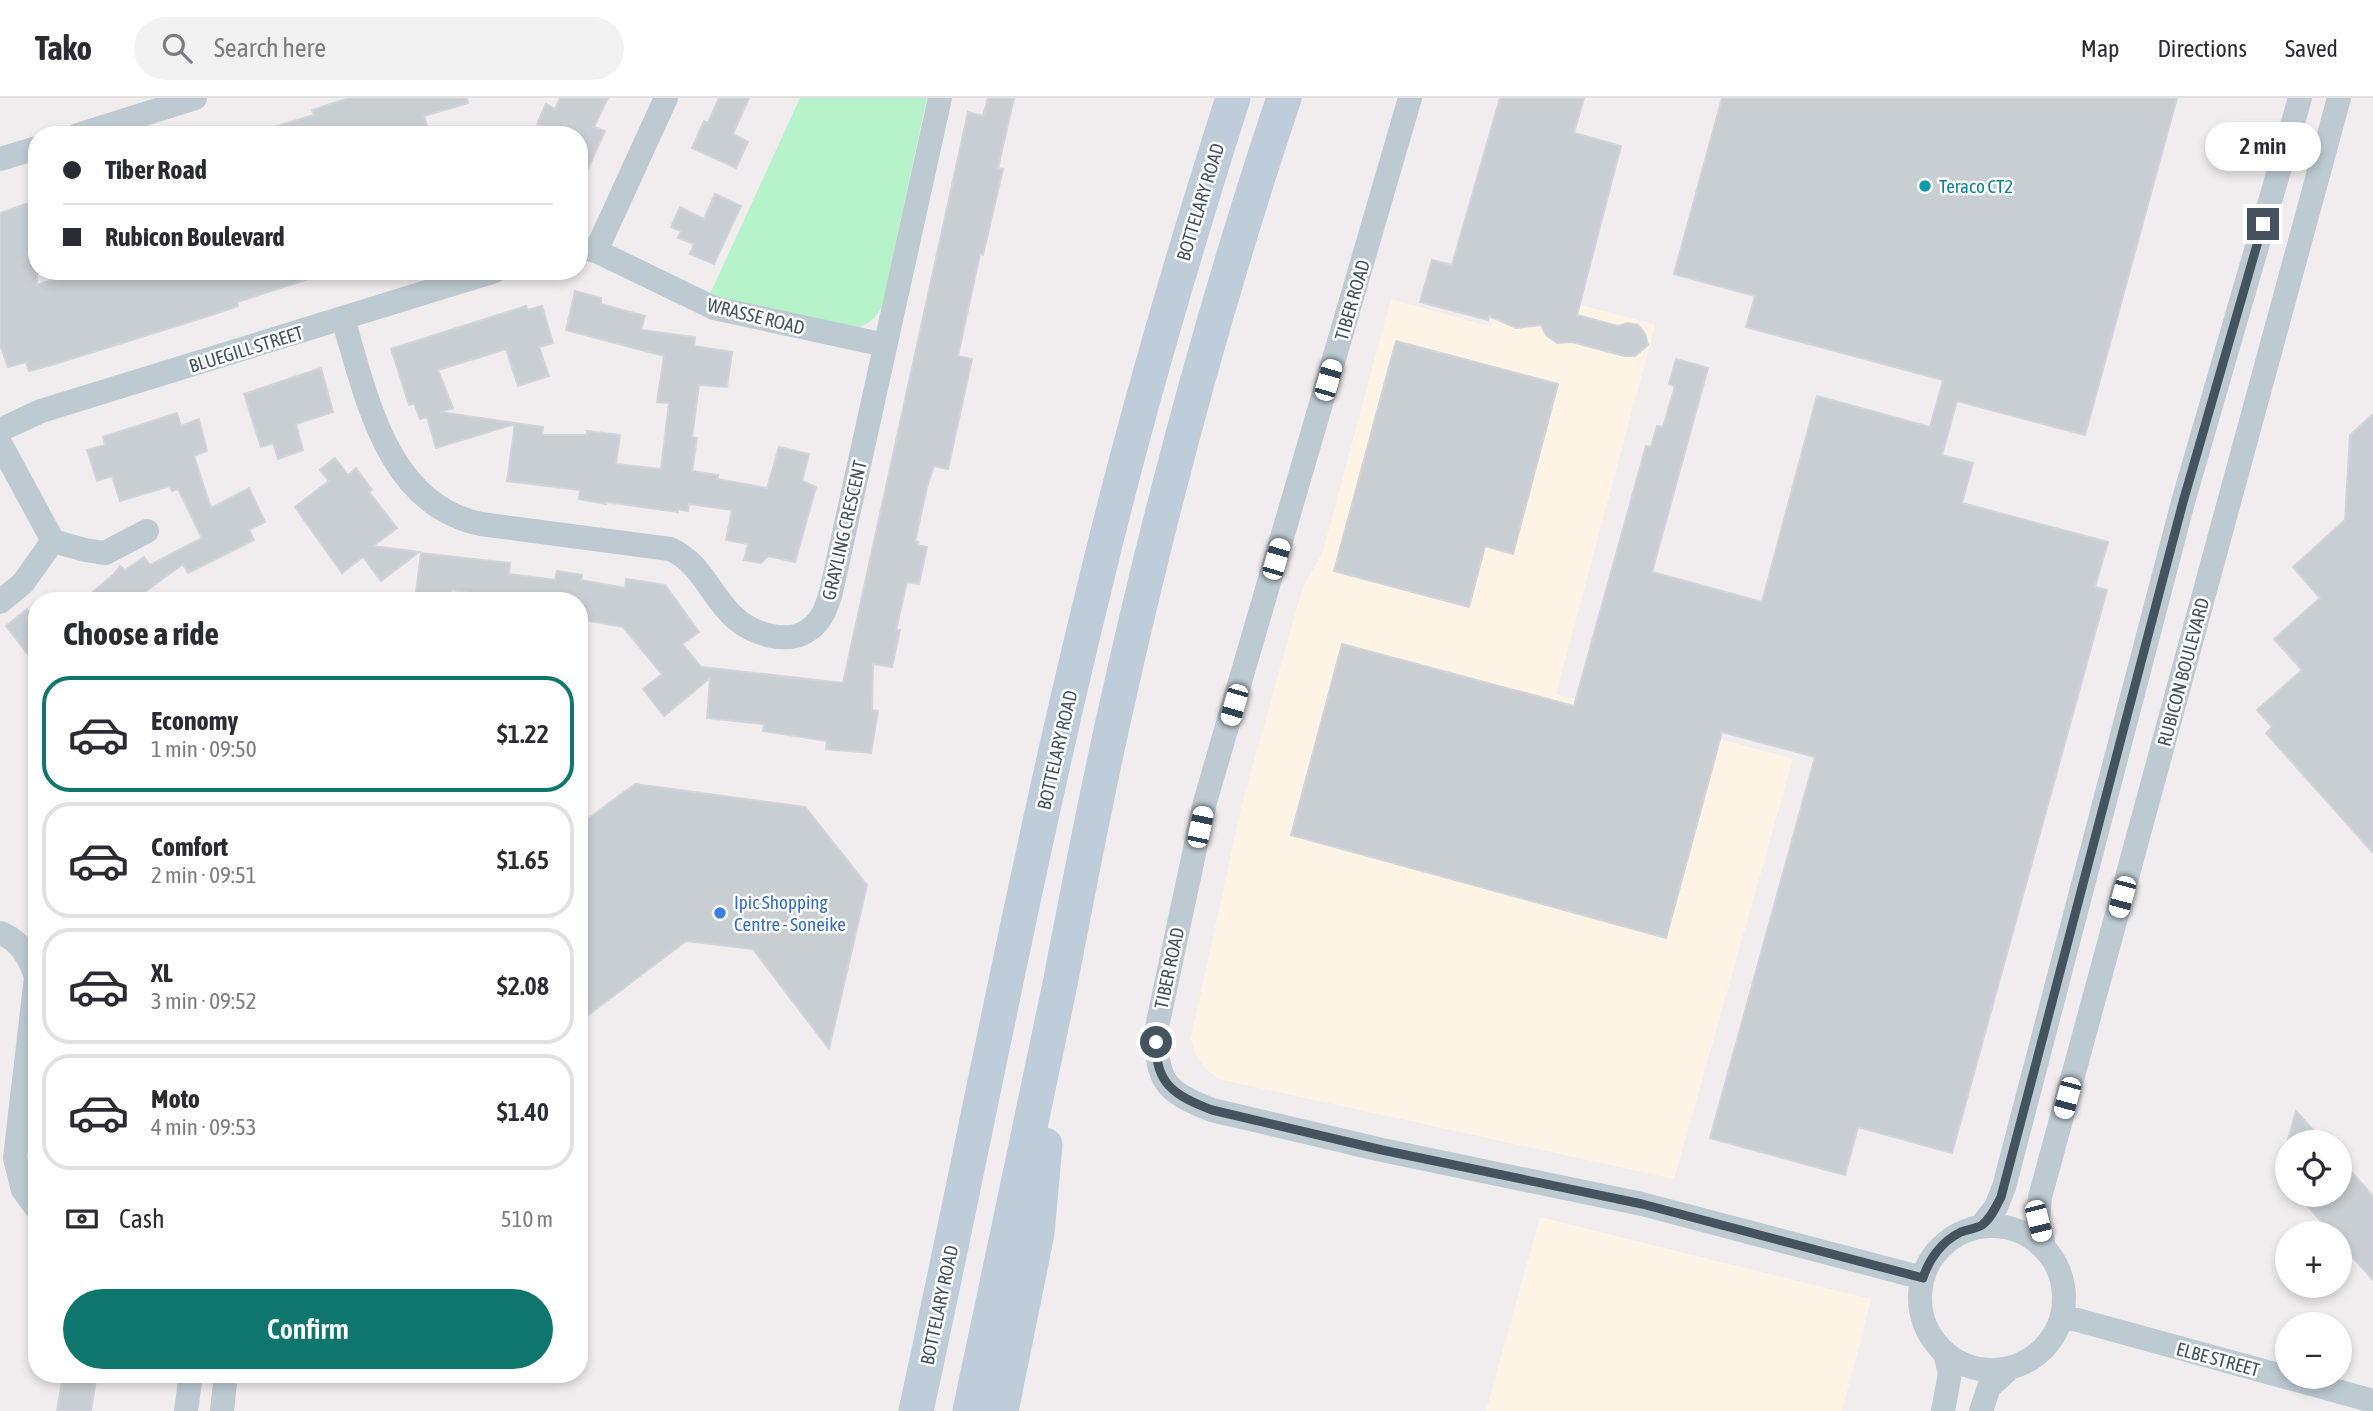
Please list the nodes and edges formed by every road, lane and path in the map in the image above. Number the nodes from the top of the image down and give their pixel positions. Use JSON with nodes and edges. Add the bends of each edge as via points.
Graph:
{"nodes":[{"id":1,"x":195,"y":98,"type":"edge"},
{"id":2,"x":666,"y":98,"type":"edge"},
{"id":3,"x":940,"y":98,"type":"edge"},
{"id":4,"x":1233,"y":98,"type":"edge"},
{"id":5,"x":1284,"y":98,"type":"edge"},
{"id":6,"x":1410,"y":98,"type":"edge"},
{"id":7,"x":2300,"y":98,"type":"edge"},
{"id":8,"x":2339,"y":98,"type":"edge"},
{"id":9,"x":106,"y":126,"type":"edge"},
{"id":10,"x":28,"y":151,"type":"edge"},
{"id":11,"x":0,"y":159,"type":"edge"},
{"id":12,"x":588,"y":247,"type":"edge"},
{"id":13,"x":588,"y":249,"type":"edge"},
{"id":14,"x":466,"y":280,"type":"edge"},
{"id":15,"x":343,"y":319,"type":"junction"},
{"id":16,"x":885,"y":345,"type":"junction"},
{"id":17,"x":0,"y":430,"type":"edge"},
{"id":18,"x":0,"y":443,"type":"edge"},
{"id":19,"x":148,"y":531,"type":"dead end"},
{"id":20,"x":53,"y":541,"type":"junction"},
{"id":21,"x":0,"y":602,"type":"edge"},
{"id":22,"x":0,"y":933,"type":"edge"},
{"id":23,"x":28,"y":960,"type":"edge"},
{"id":24,"x":1061,"y":977,"type":"junction"},
{"id":25,"x":28,"y":1046,"type":"edge"},
{"id":26,"x":28,"y":1197,"type":"edge"},
{"id":27,"x":961,"y":1199,"type":"junction"},
{"id":28,"x":1981,"y":1226,"type":"junction"},
{"id":29,"x":2044,"y":1247,"type":"junction"},
{"id":30,"x":1923,"y":1278,"type":"junction"},
{"id":31,"x":2063,"y":1316,"type":"junction"},
{"id":32,"x":1945,"y":1353,"type":"junction"},
{"id":33,"x":2010,"y":1368,"type":"junction"},
{"id":34,"x":190,"y":1383,"type":"edge"},
{"id":35,"x":225,"y":1383,"type":"edge"},
{"id":36,"x":2373,"y":1401,"type":"edge"},
{"id":37,"x":186,"y":1411,"type":"edge"},
{"id":38,"x":222,"y":1411,"type":"edge"},
{"id":39,"x":894,"y":1411,"type":"edge"},
{"id":40,"x":916,"y":1411,"type":"edge"},
{"id":41,"x":970,"y":1411,"type":"edge"},
{"id":42,"x":1001,"y":1411,"type":"edge"},
{"id":43,"x":1943,"y":1411,"type":"edge"},
{"id":44,"x":1981,"y":1411,"type":"edge"}],
"edges":[{"from":1,"to":9,"type":"street"},
{"from":2,"to":12,"type":"street"},
{"from":3,"to":16,"type":"street","name":"GRAYLING CRESCENT"},
{"from":4,"to":27,"type":"main road","name":"BOTTELARY ROAD","via":[[1151,367],[1095,583]]},
{"from":5,"to":24,"type":"main road","via":[[1232,261],[1164,508],[1115,712]]},
{"from":6,"to":30,"type":"street","name":"TIBER ROAD","via":[[1205,802],[1157,1027],[1159,1070],[1174,1092],[1212,1110],[1642,1204]]},
{"from":7,"to":28,"type":"street","via":[[2183,502],[2004,1187]]},
{"from":8,"to":29,"type":"street","name":"RUBICON BOULEVARD","via":[[2040,1197],[2038,1221]]},
{"from":10,"to":11,"type":"street"},
{"from":13,"to":16,"type":"street","name":"WRASSE ROAD","via":[[714,308]]},
{"from":14,"to":15,"type":"street","name":"BLUEGILL STREET"},
{"from":15,"to":16,"type":"street","name":"GRAYLING CRESCENT","via":[[382,438],[433,505],[481,524],[670,549],[693,564],[735,618],[762,634],[792,637],[812,629],[827,607]]},
{"from":15,"to":17,"type":"street","name":"BLUEGILL STREET","via":[[41,411]]},
{"from":18,"to":20,"type":"street"},
{"from":19,"to":20,"type":"street","via":[[105,553]]},
{"from":20,"to":21,"type":"street","via":[[23,583]]},
{"from":22,"to":23,"type":"street","via":[[12,939]]},
{"from":24,"to":41,"type":"main road"},
{"from":24,"to":42,"type":"main road","via":[[1037,1233]]},
{"from":25,"to":26,"type":"street","via":[[15,1158]]},
{"from":27,"to":39,"type":"main road"},
{"from":27,"to":40,"type":"main road","name":"BOTTELARY ROAD"},
{"from":28,"to":29,"type":"street","via":[[2004,1226],[2026,1233]]},
{"from":28,"to":30,"type":"street","via":[[1959,1233],[1941,1246]]},
{"from":29,"to":31,"type":"street","via":[[2058,1268]]},
{"from":30,"to":32,"type":"street","via":[[1920,1311],[1927,1331]]},
{"from":31,"to":33,"type":"street","via":[[2051,1340],[2033,1358]]},
{"from":31,"to":36,"type":"street","name":"ELBE STREET"},
{"from":32,"to":33,"type":"street","via":[[1985,1371]]},
{"from":32,"to":43,"type":"street","via":[[1950,1373]]},
{"from":33,"to":44,"type":"street","via":[[1989,1387]]},
{"from":34,"to":37,"type":"street"},
{"from":35,"to":38,"type":"street"}]}
